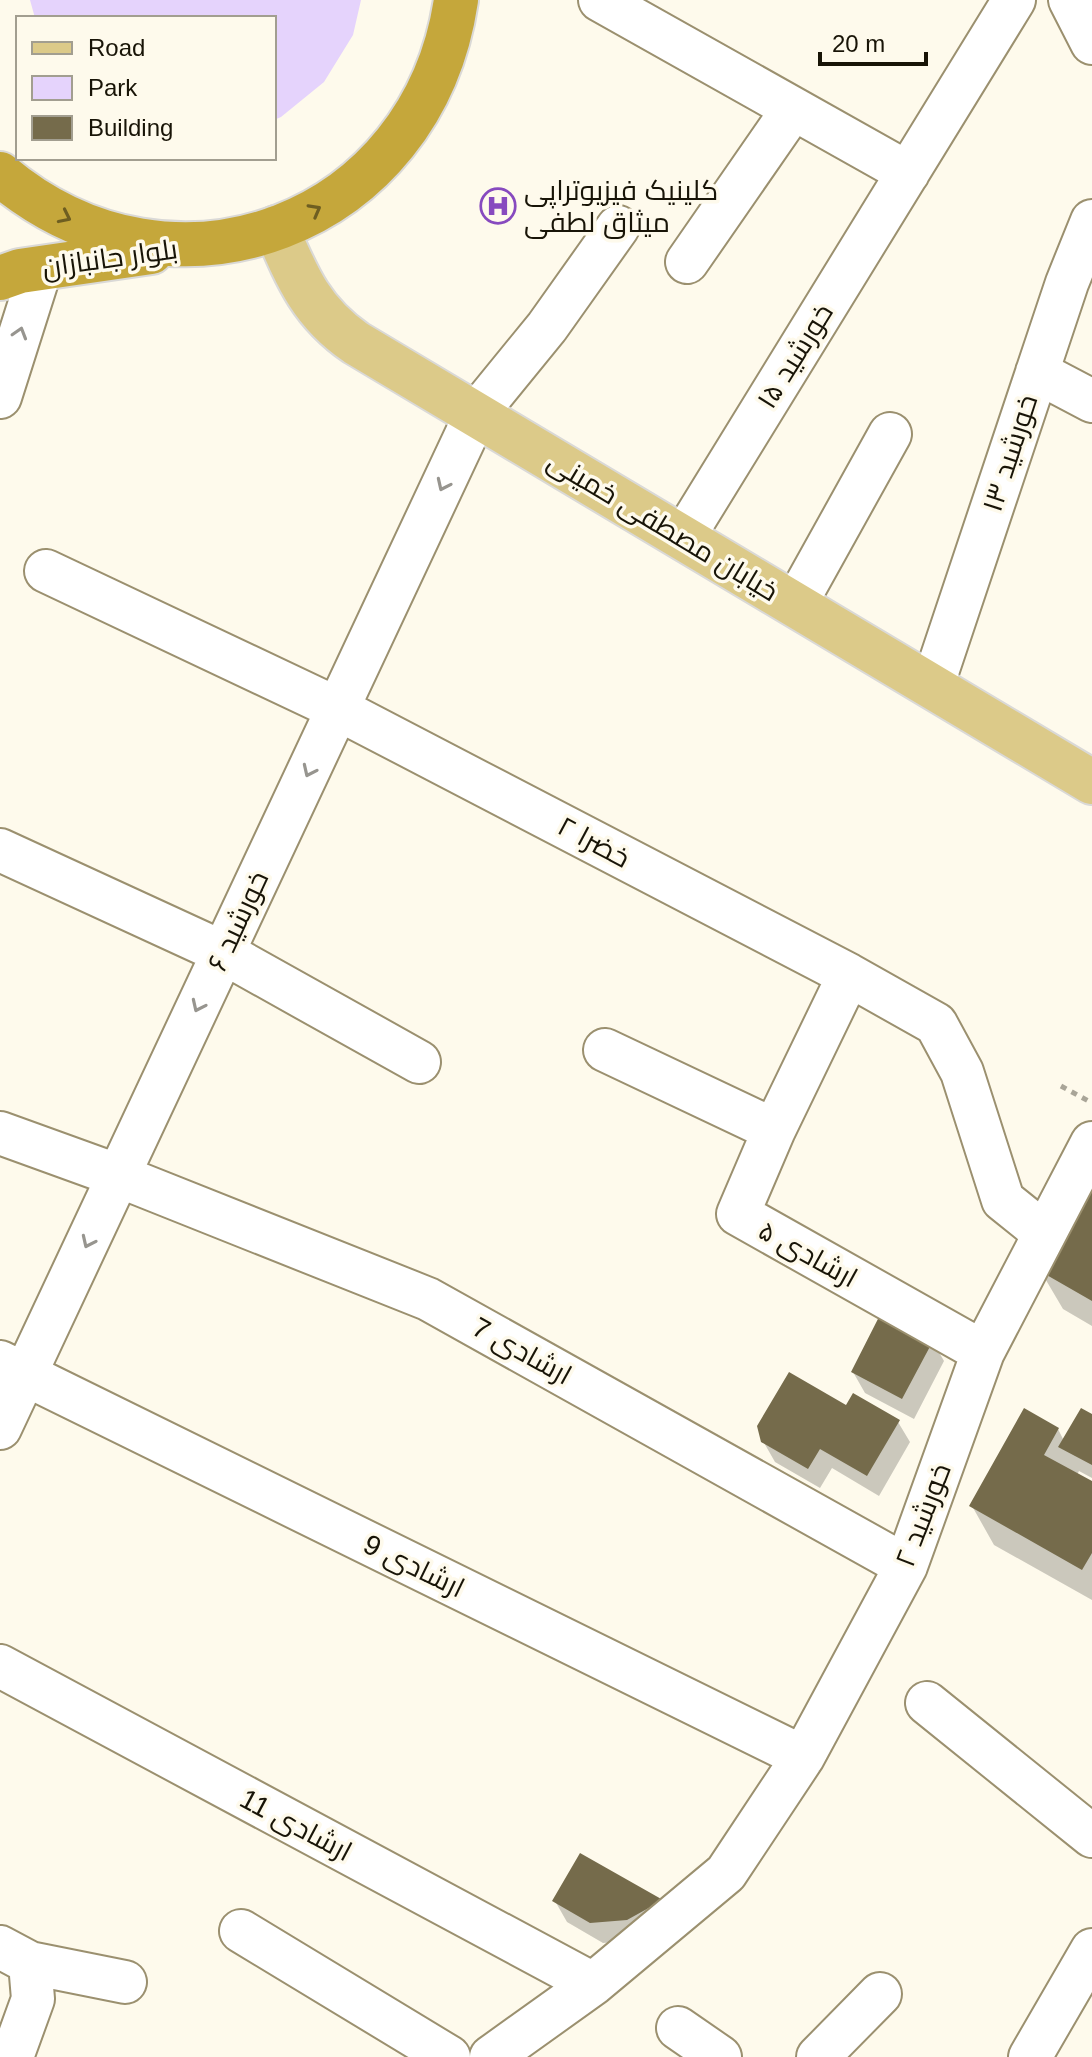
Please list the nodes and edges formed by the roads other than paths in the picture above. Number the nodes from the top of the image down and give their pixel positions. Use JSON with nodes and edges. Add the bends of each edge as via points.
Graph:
{"nodes":[{"id":1,"x":456,"y":0,"type":"edge"},
{"id":2,"x":600,"y":0,"type":"edge"},
{"id":3,"x":1014,"y":0,"type":"edge"},
{"id":4,"x":1070,"y":0,"type":"edge"},
{"id":5,"x":1092,"y":43,"type":"edge"},
{"id":6,"x":793,"y":109,"type":"junction"},
{"id":7,"x":908,"y":173,"type":"junction"},
{"id":8,"x":0,"y":174,"type":"edge"},
{"id":9,"x":1092,"y":221,"type":"edge"},
{"id":10,"x":618,"y":227,"type":"dead end"},
{"id":11,"x":276,"y":228,"type":"junction"},
{"id":12,"x":222,"y":241,"type":"junction"},
{"id":13,"x":687,"y":262,"type":"dead end"},
{"id":14,"x":20,"y":273,"type":"edge"},
{"id":15,"x":1037,"y":372,"type":"junction"},
{"id":16,"x":0,"y":397,"type":"edge"},
{"id":17,"x":1092,"y":401,"type":"edge"},
{"id":18,"x":476,"y":414,"type":"junction"},
{"id":19,"x":890,"y":434,"type":"dead end"},
{"id":20,"x":683,"y":538,"type":"junction"},
{"id":21,"x":46,"y":571,"type":"dead end"},
{"id":22,"x":795,"y":605,"type":"junction"},
{"id":23,"x":932,"y":687,"type":"junction"},
{"id":24,"x":338,"y":709,"type":"junction"},
{"id":25,"x":1092,"y":782,"type":"edge"},
{"id":26,"x":0,"y":850,"type":"edge"},
{"id":27,"x":224,"y":953,"type":"junction"},
{"id":28,"x":849,"y":975,"type":"junction"},
{"id":29,"x":605,"y":1050,"type":"dead end"},
{"id":30,"x":419,"y":1062,"type":"dead end"},
{"id":31,"x":774,"y":1130,"type":"junction"},
{"id":32,"x":0,"y":1133,"type":"edge"},
{"id":33,"x":1092,"y":1143,"type":"edge"},
{"id":34,"x":119,"y":1176,"type":"junction"},
{"id":35,"x":1044,"y":1233,"type":"junction"},
{"id":36,"x":983,"y":1352,"type":"junction"},
{"id":37,"x":13,"y":1368,"type":"edge"},
{"id":38,"x":0,"y":1428,"type":"edge"},
{"id":39,"x":906,"y":1566,"type":"junction"},
{"id":40,"x":0,"y":1666,"type":"edge"},
{"id":41,"x":927,"y":1703,"type":"dead end"},
{"id":42,"x":803,"y":1757,"type":"junction"},
{"id":43,"x":1092,"y":1836,"type":"edge"},
{"id":44,"x":241,"y":1931,"type":"dead end"},
{"id":45,"x":1092,"y":1950,"type":"edge"},
{"id":46,"x":15,"y":1955,"type":"edge"},
{"id":47,"x":125,"y":1982,"type":"dead end"},
{"id":48,"x":593,"y":1984,"type":"junction"},
{"id":49,"x":880,"y":1994,"type":"dead end"},
{"id":50,"x":678,"y":2028,"type":"dead end"},
{"id":51,"x":12,"y":2057,"type":"edge"},
{"id":52,"x":449,"y":2057,"type":"edge"},
{"id":53,"x":491,"y":2057,"type":"edge"},
{"id":54,"x":720,"y":2057,"type":"edge"},
{"id":55,"x":818,"y":2057,"type":"edge"},
{"id":56,"x":1030,"y":2057,"type":"edge"}],
"edges":[{"from":11,"to":1,"type":"highway","one_way":true,"via":[[349,189],[407,129],[439,68]]},
{"from":2,"to":6,"type":"street"},
{"from":3,"to":7,"type":"street","name":"خورشید ۱۵"},
{"from":4,"to":5,"type":"street"},
{"from":6,"to":7,"type":"street"},
{"from":6,"to":13,"type":"street"},
{"from":7,"to":20,"type":"street","name":"خورشید ۱۵"},
{"from":8,"to":12,"type":"highway","one_way":true,"via":[[46,207],[111,235],[166,244]]},
{"from":9,"to":15,"type":"street","name":"خورشید ۱۳"},
{"from":10,"to":18,"type":"street","name":"خورشید ۶"},
{"from":11,"to":12,"type":"highway"},
{"from":11,"to":18,"type":"main road","name":"خیابان مصطفی خمینی","via":[[302,286],[334,328]]},
{"from":12,"to":14,"type":"highway","name":"بلوار جانبازان"},
{"from":16,"to":14,"type":"street","one_way":true},
{"from":15,"to":17,"type":"street"},
{"from":15,"to":23,"type":"street","name":"خورشید ۱۳"},
{"from":18,"to":20,"type":"main road","name":"خیابان مصطفی خمینی"},
{"from":18,"to":24,"type":"street","name":"خورشید ۶","one_way":true},
{"from":19,"to":22,"type":"street"},
{"from":20,"to":22,"type":"main road","name":"خیابان مصطفی خمینی"},
{"from":21,"to":24,"type":"street","name":"خضرا ۲"},
{"from":22,"to":23,"type":"main road","name":"خیابان مصطفی خمینی"},
{"from":23,"to":25,"type":"main road","name":"خیابان مصطفی خمینی"},
{"from":24,"to":27,"type":"street","name":"خورشید ۶","one_way":true},
{"from":24,"to":28,"type":"street","name":"خضرا ۲"},
{"from":26,"to":27,"type":"street"},
{"from":27,"to":30,"type":"street"},
{"from":27,"to":34,"type":"street","name":"خورشید ۶","one_way":true},
{"from":28,"to":31,"type":"street","name":"ارشادی ۵"},
{"from":28,"to":35,"type":"street","name":"خضرا ۲","via":[[936,1024],[962,1072],[1003,1200]]},
{"from":29,"to":31,"type":"street"},
{"from":31,"to":36,"type":"street","name":"ارشادی ۵","via":[[738,1214]]},
{"from":32,"to":34,"type":"street","name":"ارشادی 7"},
{"from":33,"to":35,"type":"street","name":"خورشید ۲"},
{"from":34,"to":37,"type":"street","name":"خورشید ۶","one_way":true},
{"from":34,"to":39,"type":"street","name":"ارشادی 7","via":[[428,1299]]},
{"from":35,"to":36,"type":"street","name":"خورشید ۲"},
{"from":36,"to":39,"type":"street","name":"خورشید ۲"},
{"from":37,"to":38,"type":"street","name":"خورشید ۶"},
{"from":37,"to":42,"type":"street","name":"ارشادی 9"},
{"from":39,"to":42,"type":"street","name":"خورشید ۲"},
{"from":40,"to":48,"type":"street","name":"ارشادی 11"},
{"from":41,"to":43,"type":"street"},
{"from":42,"to":48,"type":"street","name":"خورشید ۲","via":[[726,1873]]},
{"from":44,"to":52,"type":"street"},
{"from":45,"to":56,"type":"street"},
{"from":46,"to":47,"type":"street"},
{"from":46,"to":51,"type":"street","via":[[33,1999]]},
{"from":48,"to":53,"type":"street","name":"خورشید ۲"},
{"from":49,"to":55,"type":"street"},
{"from":50,"to":54,"type":"street"}]}
